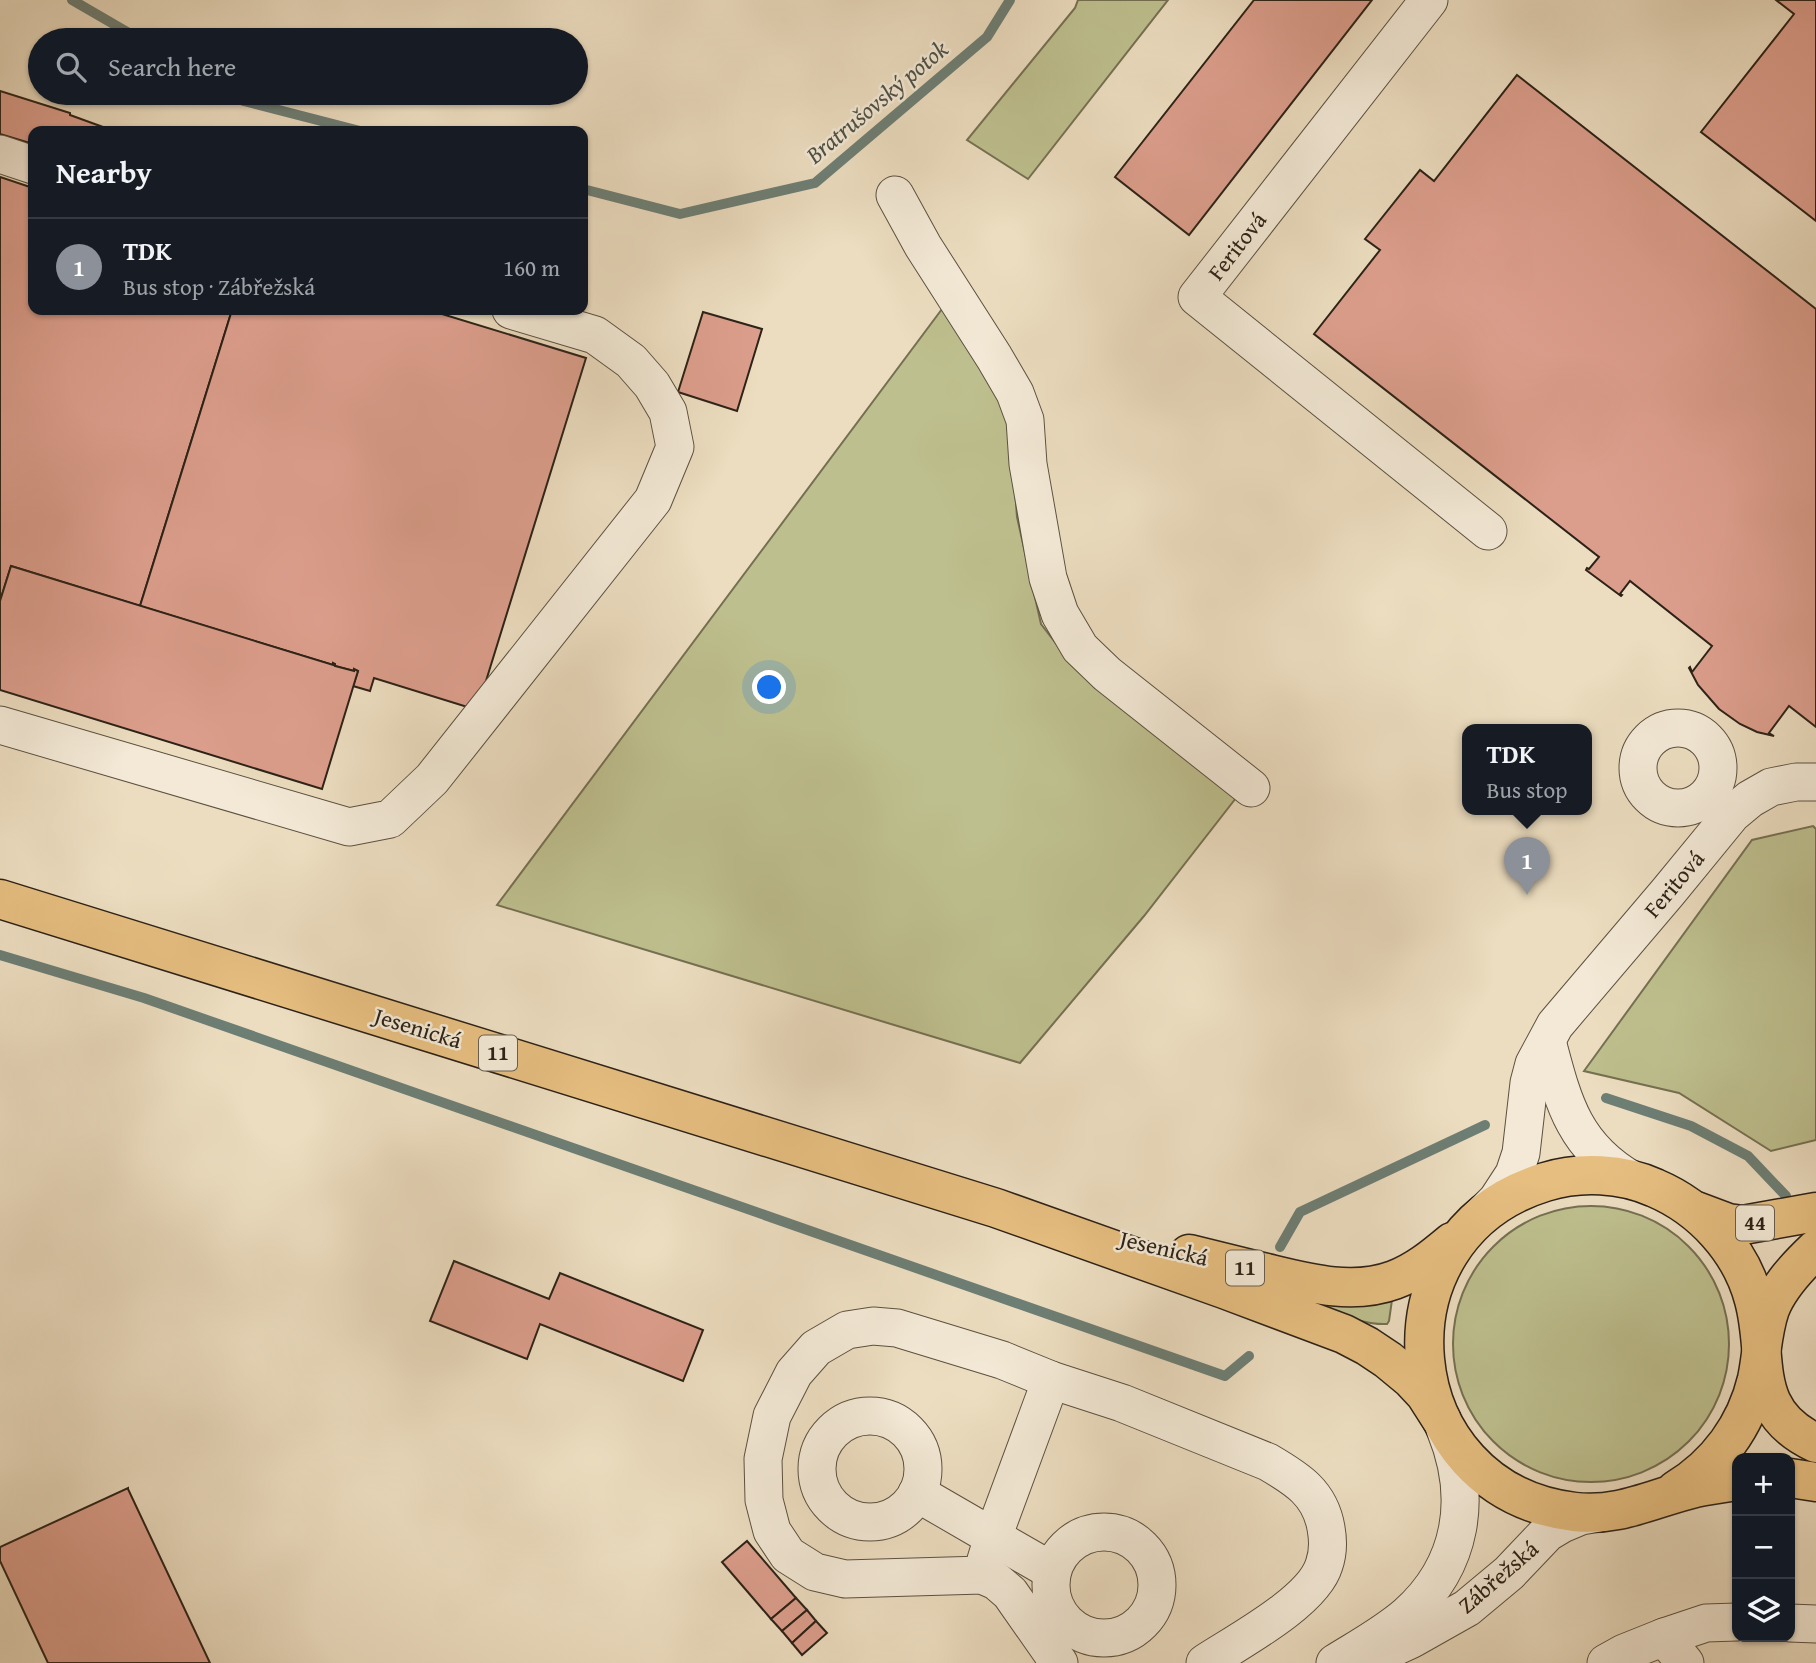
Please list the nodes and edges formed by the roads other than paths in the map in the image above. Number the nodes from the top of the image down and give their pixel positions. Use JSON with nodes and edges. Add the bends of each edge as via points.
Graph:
{"nodes":[{"id":1,"x":1429,"y":0,"type":"edge"},
{"id":2,"x":0,"y":155,"type":"edge"},
{"id":3,"x":28,"y":163,"type":"edge"},
{"id":4,"x":895,"y":195,"type":"dead end"},
{"id":5,"x":528,"y":315,"type":"edge"},
{"id":6,"x":1488,"y":531,"type":"dead end"},
{"id":7,"x":0,"y":725,"type":"edge"},
{"id":8,"x":1816,"y":782,"type":"edge"},
{"id":9,"x":1251,"y":788,"type":"dead end"},
{"id":10,"x":0,"y":899,"type":"edge"},
{"id":11,"x":1551,"y":1033,"type":"junction"},
{"id":12,"x":1632,"y":1180,"type":"junction"},
{"id":13,"x":996,"y":1208,"type":"junction"},
{"id":14,"x":1695,"y":1211,"type":"junction"},
{"id":15,"x":1816,"y":1212,"type":"edge"},
{"id":16,"x":1479,"y":1219,"type":"junction"},
{"id":17,"x":1816,"y":1249,"type":"edge"},
{"id":18,"x":1760,"y":1351,"type":"junction"},
{"id":19,"x":1051,"y":1380,"type":"junction"},
{"id":20,"x":1441,"y":1419,"type":"junction"},
{"id":21,"x":1816,"y":1443,"type":"edge"},
{"id":22,"x":1795,"y":1479,"type":"edge"},
{"id":23,"x":1732,"y":1482,"type":"edge"},
{"id":24,"x":1816,"y":1482,"type":"edge"},
{"id":25,"x":917,"y":1493,"type":"dead end"},
{"id":26,"x":1656,"y":1500,"type":"junction"},
{"id":27,"x":1599,"y":1513,"type":"junction"},
{"id":28,"x":993,"y":1537,"type":"junction"},
{"id":29,"x":1052,"y":1571,"type":"dead end"},
{"id":30,"x":982,"y":1575,"type":"junction"},
{"id":31,"x":1732,"y":1622,"type":"edge"},
{"id":32,"x":1795,"y":1623,"type":"edge"},
{"id":33,"x":1816,"y":1624,"type":"edge"},
{"id":34,"x":1675,"y":1650,"type":"edge"},
{"id":35,"x":1059,"y":1663,"type":"edge"},
{"id":36,"x":1205,"y":1663,"type":"edge"},
{"id":37,"x":1335,"y":1663,"type":"edge"},
{"id":38,"x":1359,"y":1663,"type":"edge"},
{"id":39,"x":1606,"y":1663,"type":"edge"}],
"edges":[{"from":1,"to":6,"type":"street","name":"Feritová","via":[[1197,297]]},
{"from":2,"to":3,"type":"street"},
{"from":4,"to":9,"type":"street","via":[[1015,393],[1025,420],[1048,578],[1060,614],[1080,648]]},
{"from":5,"to":7,"type":"street","via":[[595,335],[631,361],[668,412],[675,447],[653,500],[432,779],[390,819],[349,827]]},
{"from":8,"to":11,"type":"street","name":"Feritová","via":[[1771,787],[1750,799],[1721,804],[1668,892]]},
{"from":10,"to":13,"type":"main road","name":"Jesenická","number":"11"},
{"from":11,"to":12,"type":"street","via":[[1559,1087],[1570,1117],[1582,1137]]},
{"from":11,"to":16,"type":"street","name":"Feritová","via":[[1529,1083],[1514,1174]]},
{"from":12,"to":14,"type":"main road","name":"Zábřežská","number":"11"},
{"from":12,"to":16,"type":"main road","name":"Zábřežská","number":"11","via":[[1582,1175],[1555,1179],[1528,1187]]},
{"from":13,"to":16,"type":"main road","name":"Jesenická","number":"11","via":[[1309,1283],[1354,1287],[1372,1286],[1413,1271]]},
{"from":13,"to":20,"type":"main road","name":"Jesenická","number":"11","via":[[1344,1334],[1411,1379]]},
{"from":14,"to":15,"type":"main road","number":"44","via":[[1743,1224]]},
{"from":14,"to":18,"type":"main road","name":"Zábřežská","number":"11","via":[[1721,1236],[1741,1265],[1754,1298]]},
{"from":16,"to":20,"type":"main road","name":"Zábřežská","via":[[1449,1254],[1428,1303],[1424,1352]]},
{"from":17,"to":18,"type":"main road","via":[[1784,1283],[1771,1307]]},
{"from":18,"to":21,"type":"main road","name":"Zábřežská","via":[[1773,1405],[1795,1430]]},
{"from":18,"to":26,"type":"main road","name":"Zábřežská","via":[[1752,1398],[1724,1448],[1688,1483]]},
{"from":19,"to":28,"type":"street"},
{"from":19,"to":30,"type":"street","via":[[947,1343],[873,1326],[847,1330],[816,1348],[794,1373],[772,1416],[764,1460],[764,1500],[772,1531],[789,1555],[815,1572],[845,1579]]},
{"from":19,"to":36,"type":"street","via":[[1122,1403],[1268,1462],[1305,1487],[1322,1511],[1327,1548],[1319,1577],[1286,1611]]},
{"from":20,"to":27,"type":"main road","name":"Zábřežská","number":"11","via":[[1470,1460],[1491,1479],[1533,1502]]},
{"from":20,"to":37,"type":"street","name":"Zábřežská","via":[[1461,1490],[1454,1545],[1433,1588],[1419,1603]]},
{"from":22,"to":24,"type":"main road"},
{"from":23,"to":26,"type":"main road","name":"Zábřežská"},
{"from":25,"to":28,"type":"street"},
{"from":26,"to":27,"type":"main road","name":"Zábřežská","number":"11"},
{"from":27,"to":38,"type":"street","name":"Zábřežská","via":[[1581,1516],[1547,1533],[1467,1608]]},
{"from":28,"to":29,"type":"street"},
{"from":28,"to":30,"type":"street"},
{"from":30,"to":35,"type":"street","via":[[1010,1593]]},
{"from":31,"to":34,"type":"street","via":[[1706,1623]]},
{"from":32,"to":33,"type":"street"},
{"from":34,"to":39,"type":"street","via":[[1624,1653]]}]}
